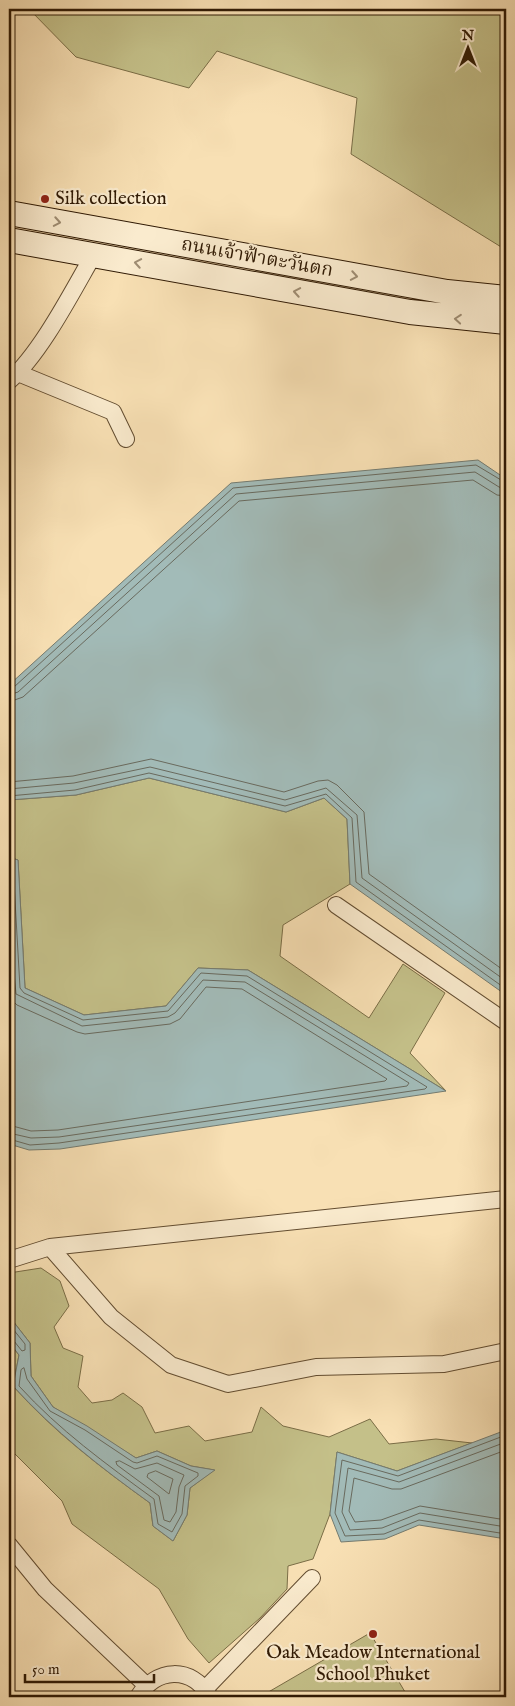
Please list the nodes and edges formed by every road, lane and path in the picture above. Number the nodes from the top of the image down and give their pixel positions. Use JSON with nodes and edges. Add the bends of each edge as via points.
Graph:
{"nodes":[{"id":1,"x":9,"y":213,"type":"edge"},
{"id":2,"x":9,"y":240,"type":"edge"},
{"id":3,"x":94,"y":254,"type":"junction"},
{"id":4,"x":506,"y":298,"type":"edge"},
{"id":5,"x":506,"y":322,"type":"edge"},
{"id":6,"x":14,"y":377,"type":"edge"},
{"id":7,"x":126,"y":438,"type":"dead end"},
{"id":8,"x":336,"y":905,"type":"dead end"},
{"id":9,"x":506,"y":1022,"type":"edge"},
{"id":10,"x":506,"y":1199,"type":"edge"},
{"id":11,"x":50,"y":1247,"type":"junction"},
{"id":12,"x":9,"y":1260,"type":"edge"},
{"id":13,"x":506,"y":1351,"type":"edge"},
{"id":14,"x":9,"y":1545,"type":"edge"},
{"id":15,"x":312,"y":1578,"type":"dead end"},
{"id":16,"x":142,"y":1691,"type":"edge"},
{"id":17,"x":208,"y":1693,"type":"edge"}],
"edges":[{"from":1,"to":4,"type":"main road","name":"ถนนเจ้าฟ้าตะวันตก","one_way":true,"via":[[447,292]]},
{"from":2,"to":3,"type":"main road","name":"ถนนเจ้าฟ้าตะวันตก"},
{"from":5,"to":3,"type":"main road","name":"ถนนเจ้าฟ้าตะวันตก","one_way":true,"via":[[410,312]]},
{"from":3,"to":6,"type":"street","via":[[57,316]]},
{"from":6,"to":7,"type":"street","via":[[113,412]]},
{"from":8,"to":9,"type":"street"},
{"from":10,"to":11,"type":"street"},
{"from":11,"to":12,"type":"street"},
{"from":11,"to":13,"type":"street","via":[[111,1317],[171,1366],[228,1384],[316,1367],[444,1364]]},
{"from":14,"to":16,"type":"street","via":[[45,1589]]},
{"from":15,"to":17,"type":"street"},
{"from":16,"to":17,"type":"street","via":[[158,1677],[180,1674],[195,1680]]}]}
